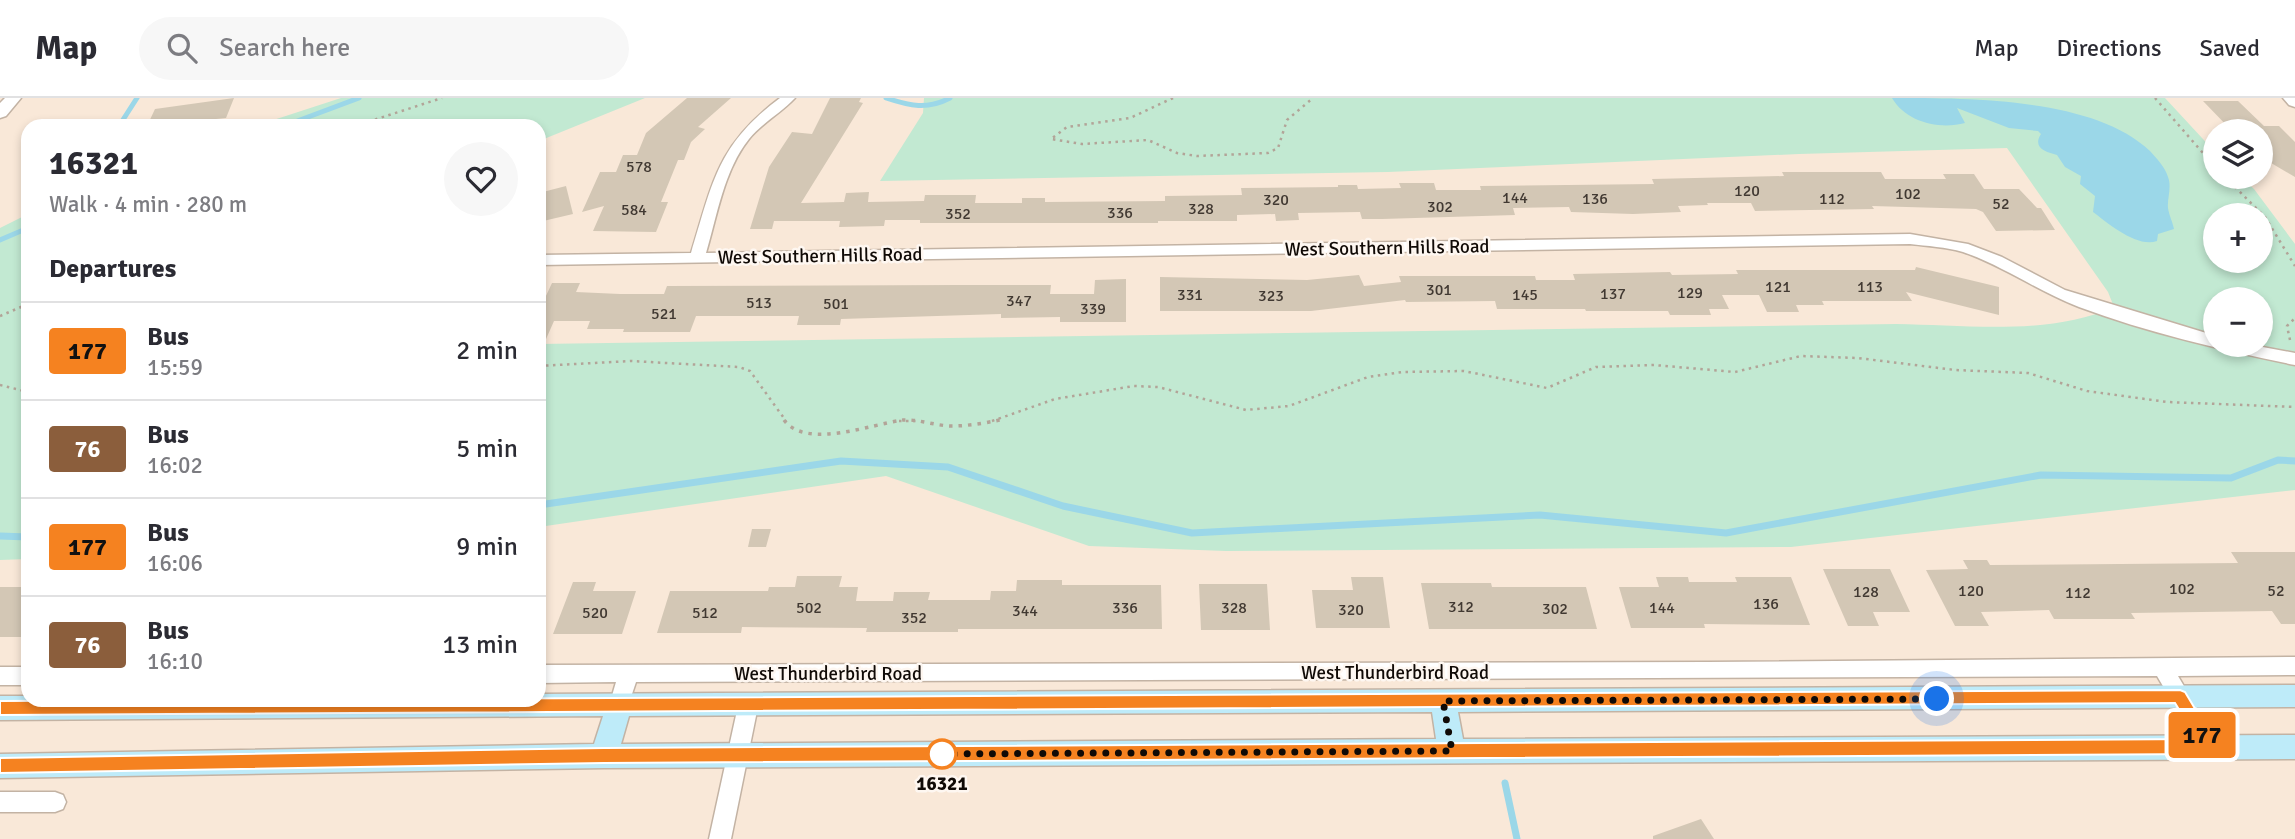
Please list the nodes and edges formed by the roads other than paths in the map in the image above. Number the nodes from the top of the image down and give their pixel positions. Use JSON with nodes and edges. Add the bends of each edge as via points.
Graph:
{"nodes":[{"id":1,"x":13,"y":98,"type":"edge"},
{"id":2,"x":788,"y":98,"type":"edge"},
{"id":3,"x":2291,"y":98,"type":"edge"},
{"id":4,"x":2295,"y":102,"type":"edge"},
{"id":5,"x":0,"y":113,"type":"edge"},
{"id":6,"x":697,"y":257,"type":"junction"},
{"id":7,"x":546,"y":260,"type":"edge"},
{"id":8,"x":2203,"y":338,"type":"edge"},
{"id":9,"x":2273,"y":351,"type":"edge"},
{"id":10,"x":2294,"y":353,"type":"edge"},
{"id":11,"x":2295,"y":666,"type":"edge"},
{"id":12,"x":2162,"y":667,"type":"junction"},
{"id":13,"x":629,"y":673,"type":"junction"},
{"id":14,"x":546,"y":674,"type":"edge"},
{"id":15,"x":0,"y":676,"type":"edge"},
{"id":16,"x":21,"y":676,"type":"edge"},
{"id":17,"x":2180,"y":696,"type":"junction"},
{"id":18,"x":2295,"y":696,"type":"edge"},
{"id":19,"x":1443,"y":701,"type":"junction"},
{"id":20,"x":546,"y":706,"type":"edge"},
{"id":21,"x":619,"y":706,"type":"junction"},
{"id":22,"x":748,"y":706,"type":"junction"},
{"id":23,"x":310,"y":707,"type":"edge"},
{"id":24,"x":0,"y":708,"type":"edge"},
{"id":25,"x":2210,"y":747,"type":"junction"},
{"id":26,"x":2295,"y":747,"type":"edge"},
{"id":27,"x":1452,"y":751,"type":"junction"},
{"id":28,"x":604,"y":756,"type":"junction"},
{"id":29,"x":738,"y":756,"type":"junction"},
{"id":30,"x":0,"y":766,"type":"edge"},
{"id":31,"x":0,"y":802,"type":"edge"},
{"id":32,"x":55,"y":802,"type":"dead end"},
{"id":33,"x":720,"y":839,"type":"edge"}],
"edges":[{"from":1,"to":5,"type":"street"},
{"from":2,"to":6,"type":"street","via":[[739,143]]},
{"from":3,"to":4,"type":"street"},
{"from":6,"to":7,"type":"street","name":"West Southern Hills Road"},
{"from":6,"to":8,"type":"street","name":"West Southern Hills Road","via":[[1921,240],[1963,247],[2060,294]]},
{"from":9,"to":10,"type":"street"},
{"from":11,"to":12,"type":"street","name":"West Thunderbird Road"},
{"from":12,"to":13,"type":"street","name":"West Thunderbird Road"},
{"from":12,"to":17,"type":"street"},
{"from":13,"to":14,"type":"street","name":"West Thunderbird Road"},
{"from":13,"to":21,"type":"street"},
{"from":15,"to":16,"type":"street"},
{"from":17,"to":18,"type":"main road","name":"West Thunderbird Road"},
{"from":17,"to":19,"type":"main road","name":"West Thunderbird Road"},
{"from":17,"to":25,"type":"street"},
{"from":19,"to":22,"type":"main road","name":"West Thunderbird Road"},
{"from":19,"to":27,"type":"main road"},
{"from":20,"to":21,"type":"main road","name":"West Thunderbird Road"},
{"from":21,"to":22,"type":"main road","name":"West Thunderbird Road"},
{"from":21,"to":28,"type":"main road"},
{"from":22,"to":29,"type":"street"},
{"from":23,"to":24,"type":"main road","name":"West Thunderbird Road"},
{"from":25,"to":26,"type":"main road"},
{"from":25,"to":27,"type":"main road"},
{"from":27,"to":29,"type":"main road"},
{"from":28,"to":29,"type":"main road"},
{"from":28,"to":30,"type":"main road"},
{"from":29,"to":33,"type":"street"},
{"from":31,"to":32,"type":"street"}]}
